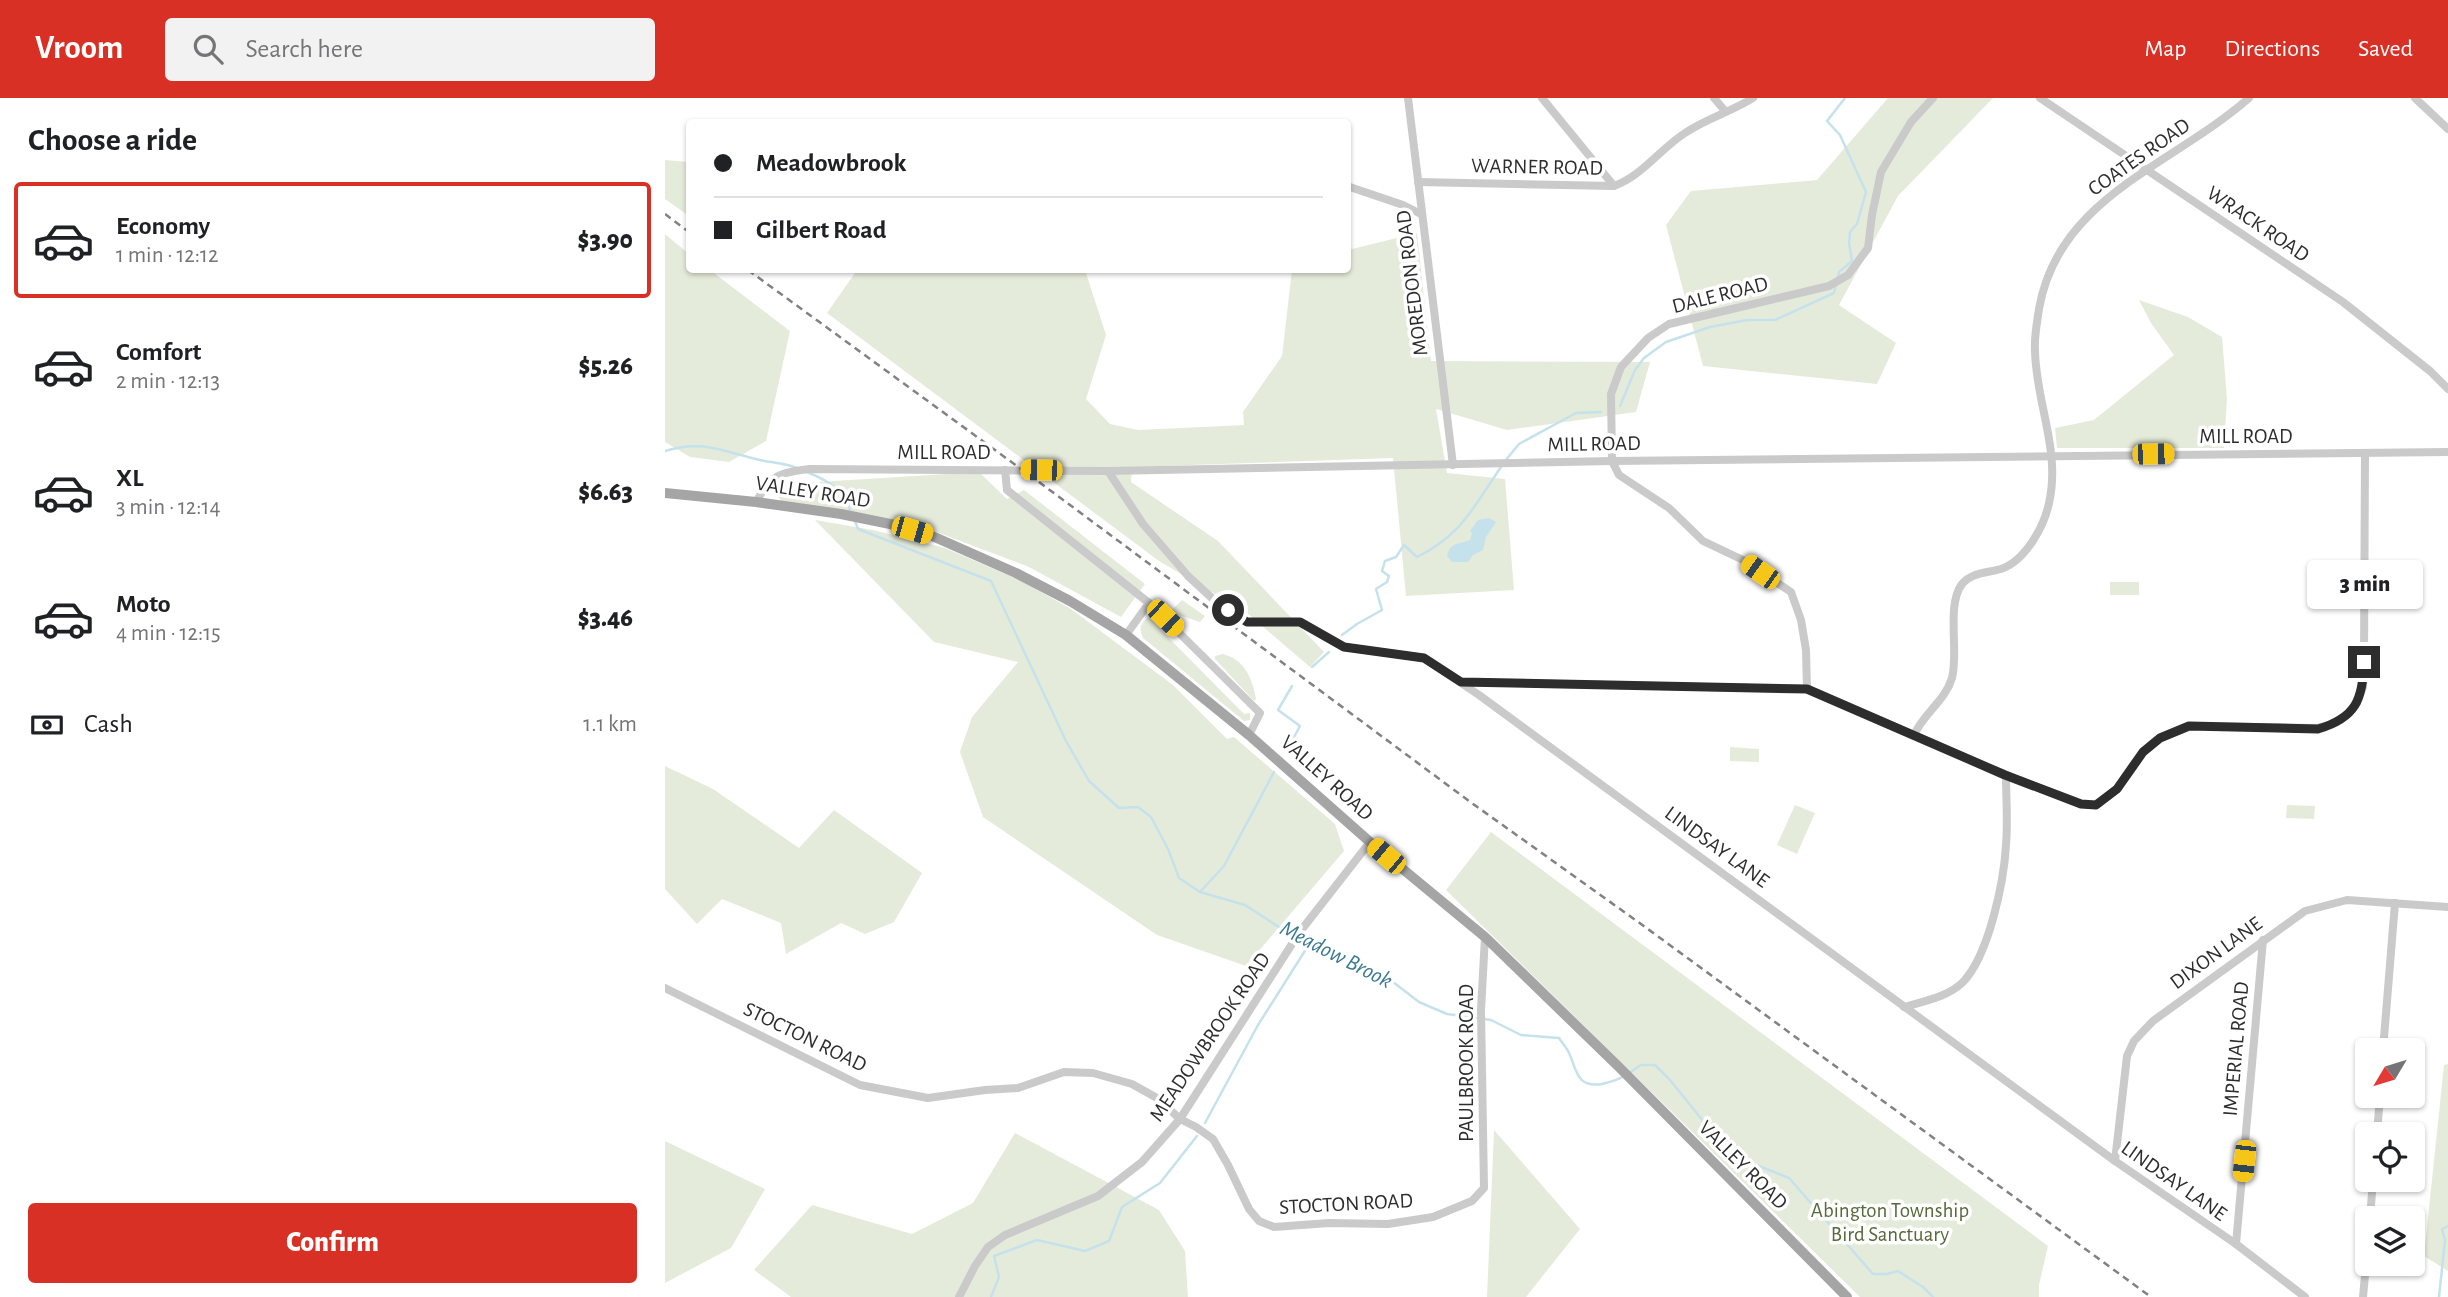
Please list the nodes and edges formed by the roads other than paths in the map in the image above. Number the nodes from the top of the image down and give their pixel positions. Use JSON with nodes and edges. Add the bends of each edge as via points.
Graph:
{"nodes":[{"id":1,"x":1408,"y":98,"type":"edge"},
{"id":2,"x":1542,"y":98,"type":"edge"},
{"id":3,"x":1714,"y":98,"type":"edge"},
{"id":4,"x":1753,"y":98,"type":"edge"},
{"id":5,"x":1933,"y":98,"type":"edge"},
{"id":6,"x":2041,"y":98,"type":"edge"},
{"id":7,"x":2249,"y":98,"type":"edge"},
{"id":8,"x":2415,"y":98,"type":"edge"},
{"id":9,"x":1725,"y":111,"type":"junction"},
{"id":10,"x":2448,"y":129,"type":"edge"},
{"id":11,"x":2147,"y":170,"type":"junction"},
{"id":12,"x":1418,"y":182,"type":"junction"},
{"id":13,"x":1615,"y":186,"type":"junction"},
{"id":14,"x":1351,"y":188,"type":"edge"},
{"id":15,"x":1421,"y":214,"type":"junction"},
{"id":16,"x":2448,"y":389,"type":"edge"},
{"id":17,"x":2448,"y":452,"type":"edge"},
{"id":18,"x":2365,"y":453,"type":"junction"},
{"id":19,"x":2052,"y":455,"type":"junction"},
{"id":20,"x":1612,"y":461,"type":"junction"},
{"id":21,"x":1453,"y":465,"type":"junction"},
{"id":22,"x":1005,"y":470,"type":"junction"},
{"id":23,"x":1108,"y":471,"type":"junction"},
{"id":24,"x":665,"y":494,"type":"edge"},
{"id":25,"x":756,"y":502,"type":"junction"},
{"id":26,"x":1149,"y":603,"type":"junction"},
{"id":27,"x":1126,"y":635,"type":"junction"},
{"id":28,"x":1461,"y":682,"type":"junction"},
{"id":29,"x":1807,"y":689,"type":"junction"},
{"id":30,"x":1249,"y":735,"type":"junction"},
{"id":31,"x":1914,"y":735,"type":"junction"},
{"id":32,"x":2005,"y":775,"type":"junction"},
{"id":33,"x":1370,"y":842,"type":"junction"},
{"id":34,"x":2395,"y":903,"type":"junction"},
{"id":35,"x":2448,"y":907,"type":"edge"},
{"id":36,"x":1485,"y":937,"type":"junction"},
{"id":37,"x":2263,"y":940,"type":"junction"},
{"id":38,"x":665,"y":988,"type":"edge"},
{"id":39,"x":1905,"y":1007,"type":"junction"},
{"id":40,"x":2384,"y":1038,"type":"edge"},
{"id":41,"x":1180,"y":1119,"type":"junction"},
{"id":42,"x":2115,"y":1161,"type":"junction"},
{"id":43,"x":1484,"y":1188,"type":"joint"},
{"id":44,"x":2236,"y":1244,"type":"junction"},
{"id":45,"x":2365,"y":1276,"type":"edge"},
{"id":46,"x":959,"y":1297,"type":"edge"},
{"id":47,"x":1847,"y":1297,"type":"edge"},
{"id":48,"x":2305,"y":1297,"type":"edge"},
{"id":49,"x":2363,"y":1297,"type":"edge"}],
"edges":[{"from":1,"to":12,"type":"street","name":"MOREDON ROAD"},
{"from":2,"to":13,"type":"street"},
{"from":3,"to":9,"type":"street"},
{"from":4,"to":9,"type":"street","name":"WARNER ROAD"},
{"from":5,"to":20,"type":"street","name":"DALE ROAD","via":[[1911,122],[1881,172],[1868,248],[1848,275],[1829,286],[1669,324],[1648,338],[1621,367],[1611,394]]},
{"from":6,"to":11,"type":"street","name":"WRACK ROAD"},
{"from":7,"to":11,"type":"street","name":"COATES ROAD"},
{"from":8,"to":10,"type":"street"},
{"from":9,"to":13,"type":"street","name":"WARNER ROAD","via":[[1684,133]]},
{"from":11,"to":16,"type":"street","name":"WRACK ROAD","via":[[2343,302]]},
{"from":11,"to":19,"type":"street","name":"COATES ROAD","via":[[2097,206],[2073,232],[2046,283],[2035,348]]},
{"from":12,"to":13,"type":"street","name":"WARNER ROAD"},
{"from":12,"to":15,"type":"street","name":"MOREDON ROAD"},
{"from":14,"to":15,"type":"street"},
{"from":15,"to":21,"type":"street","name":"MOREDON ROAD"},
{"from":17,"to":18,"type":"street","name":"MILL ROAD"},
{"from":18,"to":19,"type":"street","name":"MILL ROAD"},
{"from":18,"to":32,"type":"street","via":[[2363,687],[2348,714],[2318,729],[2189,726],[2151,745],[2117,789],[2096,805],[2081,804]]},
{"from":19,"to":20,"type":"street","name":"MILL ROAD"},
{"from":19,"to":31,"type":"street","name":"COATES ROAD","via":[[2049,503],[2029,545],[2011,564],[1971,577],[1960,588],[1951,680]]},
{"from":20,"to":21,"type":"street","name":"MILL ROAD"},
{"from":20,"to":29,"type":"street","via":[[1619,475],[1669,508],[1703,541],[1743,560],[1791,592],[1806,650]]},
{"from":21,"to":23,"type":"street","name":"MILL ROAD"},
{"from":22,"to":23,"type":"street","name":"MILL ROAD"},
{"from":22,"to":25,"type":"street","name":"MILL ROAD","via":[[785,471],[765,486]]},
{"from":22,"to":26,"type":"street","via":[[1011,493]]},
{"from":23,"to":28,"type":"street","name":"LINDSAY LANE","via":[[1143,524],[1188,576],[1247,622],[1300,622],[1344,647],[1424,658]]},
{"from":24,"to":25,"type":"main road","name":"VALLEY ROAD"},
{"from":25,"to":27,"type":"main road","name":"VALLEY ROAD","via":[[863,518],[930,535],[1016,573]]},
{"from":26,"to":27,"type":"street"},
{"from":26,"to":30,"type":"street","via":[[1260,713]]},
{"from":27,"to":30,"type":"main road","name":"VALLEY ROAD"},
{"from":28,"to":29,"type":"street"},
{"from":28,"to":39,"type":"street","name":"LINDSAY LANE"},
{"from":29,"to":31,"type":"street"},
{"from":30,"to":33,"type":"main road","name":"VALLEY ROAD"},
{"from":31,"to":32,"type":"street"},
{"from":32,"to":39,"type":"street","via":[[2006,846],[1996,906],[1976,962],[1963,982]]},
{"from":33,"to":36,"type":"main road","name":"VALLEY ROAD"},
{"from":33,"to":41,"type":"street","name":"MEADOWBROOK ROAD","via":[[1299,933]]},
{"from":34,"to":35,"type":"street","name":"DIXON LANE"},
{"from":34,"to":37,"type":"street","name":"DIXON LANE","via":[[2347,900],[2305,911]]},
{"from":34,"to":40,"type":"street"},
{"from":36,"to":43,"type":"street","name":"PAULBROOK ROAD","via":[[1481,1010]]},
{"from":36,"to":47,"type":"main road","name":"VALLEY ROAD"},
{"from":37,"to":42,"type":"street","name":"DIXON LANE","via":[[2153,1021],[2134,1041],[2127,1056]]},
{"from":37,"to":44,"type":"street","name":"IMPERIAL ROAD"},
{"from":38,"to":41,"type":"street","name":"STOCTON ROAD","via":[[860,1085],[928,1098],[1018,1088],[1064,1072],[1093,1073],[1132,1084]]},
{"from":39,"to":42,"type":"street","name":"LINDSAY LANE"},
{"from":41,"to":43,"type":"street","name":"STOCTON ROAD","via":[[1213,1139],[1249,1209],[1259,1221],[1274,1227],[1388,1224],[1433,1217],[1472,1201]]},
{"from":41,"to":46,"type":"street","name":"MEADOWBROOK ROAD","via":[[1142,1162],[1098,1196],[1005,1235],[988,1247]]},
{"from":42,"to":44,"type":"street","name":"LINDSAY LANE"},
{"from":44,"to":48,"type":"street","name":"LINDSAY LANE"},
{"from":45,"to":49,"type":"street"}]}
